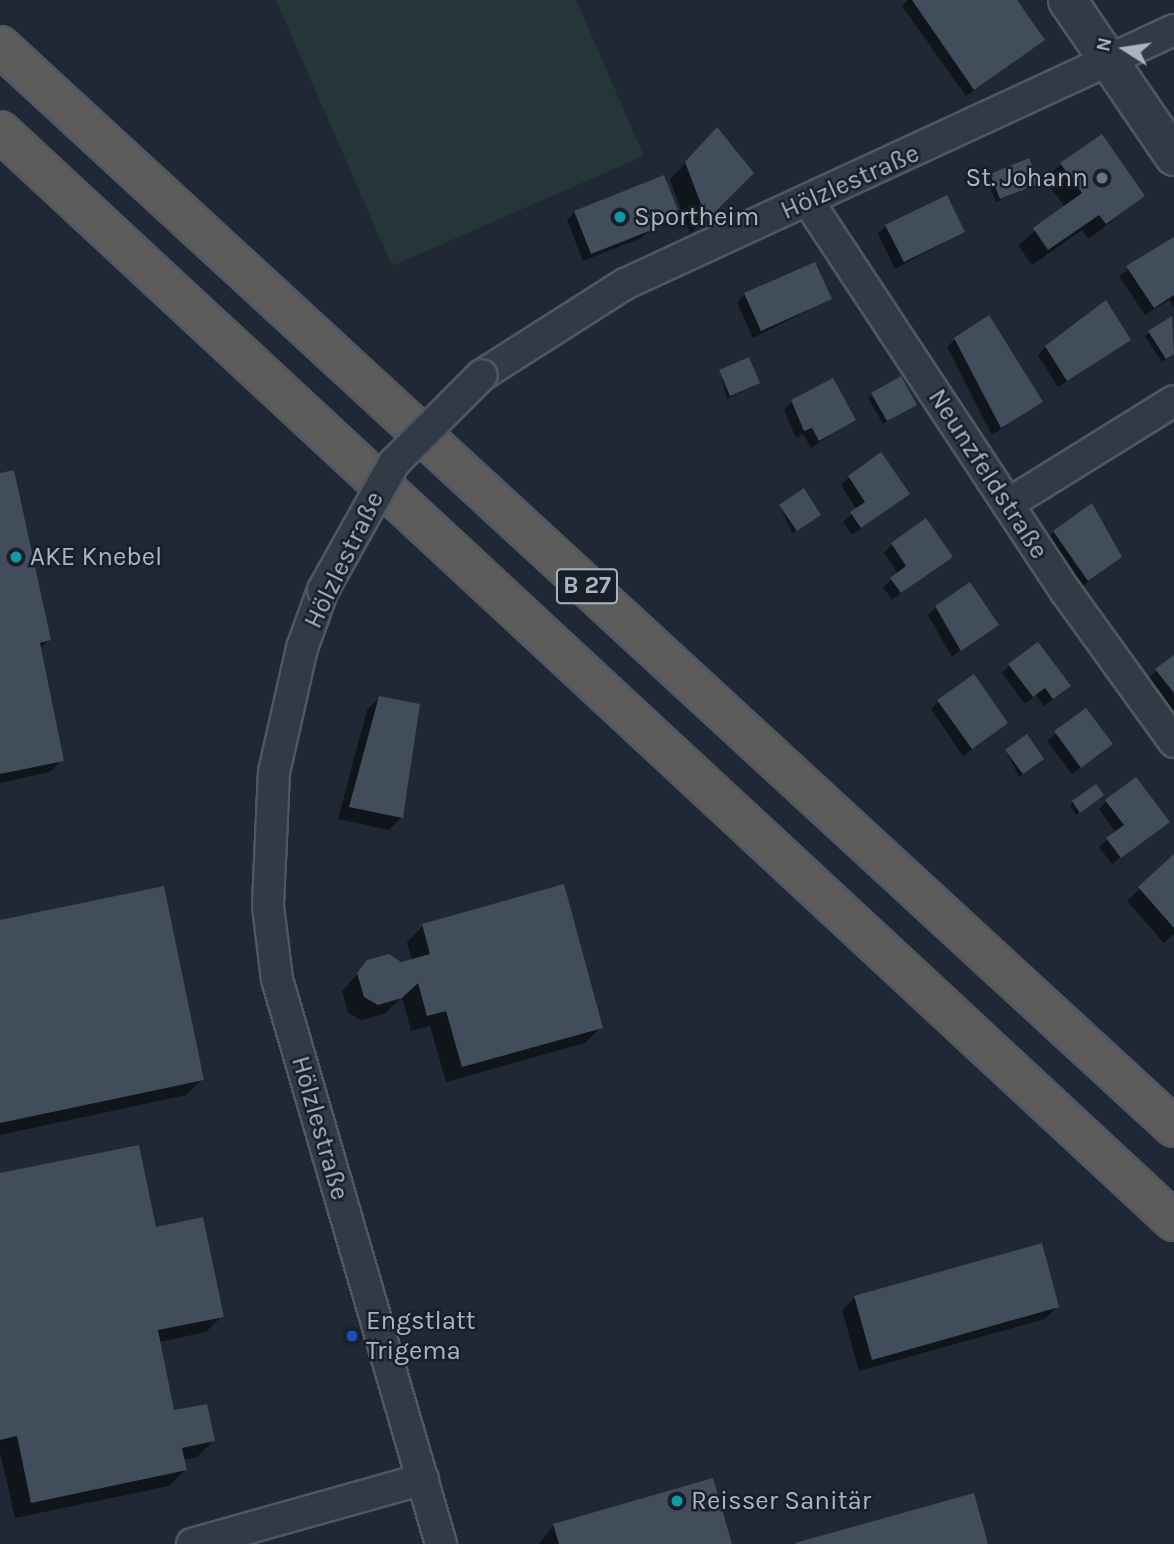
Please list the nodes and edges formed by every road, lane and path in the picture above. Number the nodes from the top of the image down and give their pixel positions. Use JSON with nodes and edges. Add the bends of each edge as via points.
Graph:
{"nodes":[{"id":1,"x":1067,"y":0,"type":"edge"},
{"id":2,"x":1174,"y":30,"type":"edge"},
{"id":3,"x":0,"y":46,"type":"edge"},
{"id":4,"x":1110,"y":64,"type":"junction"},
{"id":5,"x":0,"y":131,"type":"edge"},
{"id":6,"x":1174,"y":156,"type":"edge"},
{"id":7,"x":808,"y":201,"type":"junction"},
{"id":8,"x":1174,"y":401,"type":"edge"},
{"id":9,"x":1008,"y":504,"type":"junction"},
{"id":10,"x":1174,"y":742,"type":"edge"},
{"id":11,"x":1174,"y":1126,"type":"edge"},
{"id":12,"x":1174,"y":1221,"type":"edge"},
{"id":13,"x":423,"y":1479,"type":"junction"},
{"id":14,"x":192,"y":1544,"type":"edge"},
{"id":15,"x":441,"y":1544,"type":"edge"}],
"edges":[{"from":1,"to":4,"type":"street"},
{"from":2,"to":4,"type":"street","name":"Hölzlestraße"},
{"from":3,"to":11,"type":"highway","number":"B 27"},
{"from":4,"to":6,"type":"street"},
{"from":4,"to":7,"type":"street","name":"Hölzlestraße"},
{"from":5,"to":12,"type":"highway","number":"B 27"},
{"from":7,"to":9,"type":"street","name":"Neunzfeldstraße"},
{"from":7,"to":13,"type":"street","name":"Hölzlestraße","bridge":true,"via":[[625,284],[482,375],[394,463],[323,590],[302,648],[274,772],[268,906],[277,979]]},
{"from":8,"to":9,"type":"street"},
{"from":9,"to":10,"type":"street","name":"Neunzfeldstraße"},
{"from":13,"to":14,"type":"street"},
{"from":13,"to":15,"type":"street","name":"Hölzlestraße"}]}
